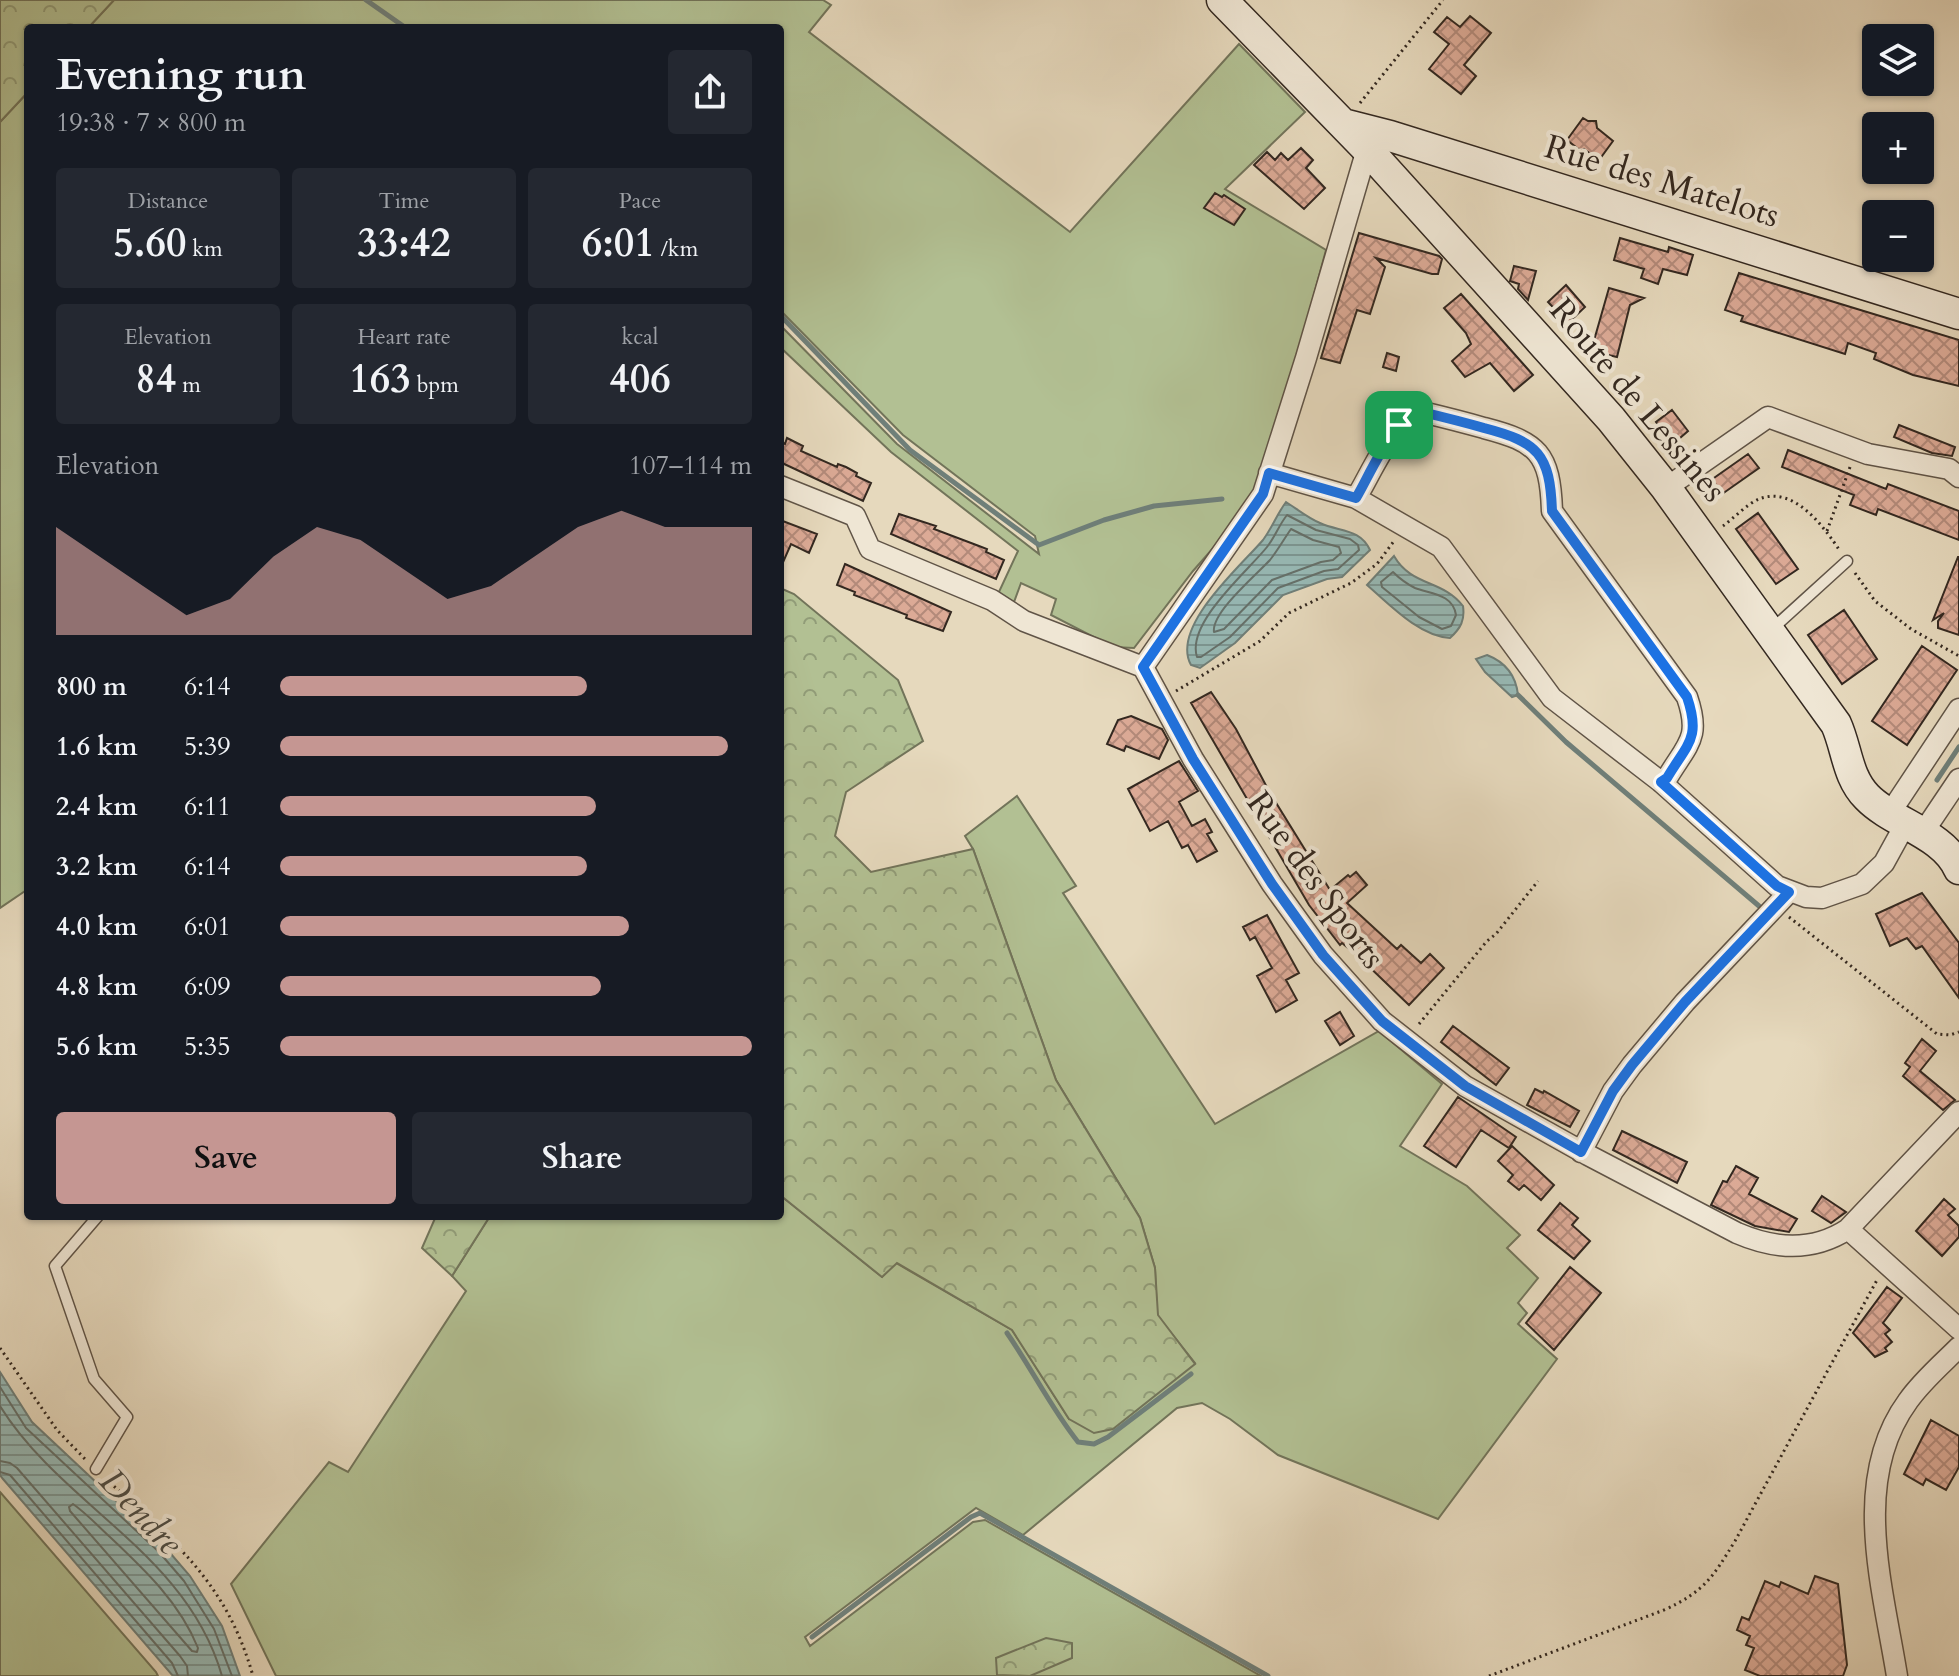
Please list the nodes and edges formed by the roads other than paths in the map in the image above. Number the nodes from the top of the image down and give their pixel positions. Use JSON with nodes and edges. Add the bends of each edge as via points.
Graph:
{"nodes":[{"id":1,"x":1222,"y":0,"type":"edge"},
{"id":2,"x":1343,"y":124,"type":"junction"},
{"id":3,"x":1367,"y":149,"type":"junction"},
{"id":4,"x":1959,"y":314,"type":"edge"},
{"id":5,"x":1269,"y":473,"type":"junction"},
{"id":6,"x":1959,"y":477,"type":"edge"},
{"id":7,"x":784,"y":488,"type":"edge"},
{"id":8,"x":1666,"y":488,"type":"junction"},
{"id":9,"x":1356,"y":498,"type":"junction"},
{"id":10,"x":1847,"y":561,"type":"dead end"},
{"id":11,"x":1770,"y":632,"type":"junction"},
{"id":12,"x":1143,"y":667,"type":"junction"},
{"id":13,"x":1959,"y":709,"type":"edge"},
{"id":14,"x":1959,"y":779,"type":"edge"},
{"id":15,"x":1661,"y":782,"type":"junction"},
{"id":16,"x":1906,"y":823,"type":"junction"},
{"id":17,"x":1959,"y":869,"type":"edge"},
{"id":18,"x":1782,"y":899,"type":"junction"},
{"id":19,"x":1959,"y":1112,"type":"edge"},
{"id":20,"x":1581,"y":1152,"type":"junction"},
{"id":21,"x":95,"y":1220,"type":"edge"},
{"id":22,"x":1848,"y":1229,"type":"junction"},
{"id":23,"x":1959,"y":1329,"type":"edge"},
{"id":24,"x":1959,"y":1347,"type":"edge"},
{"id":25,"x":96,"y":1469,"type":"road end"},
{"id":26,"x":1897,"y":1676,"type":"edge"}],
"edges":[{"from":1,"to":2,"type":"main road","name":"Route de Lessines"},
{"from":2,"to":3,"type":"main road","name":"Route de Lessines"},
{"from":2,"to":4,"type":"main road","name":"Rue des Matelots"},
{"from":3,"to":5,"type":"street"},
{"from":3,"to":8,"type":"main road","name":"Route de Lessines","via":[[1553,352]]},
{"from":5,"to":9,"type":"street"},
{"from":5,"to":12,"type":"street","via":[[1263,494]]},
{"from":6,"to":8,"type":"street","via":[[1949,469],[1868,454],[1768,417]]},
{"from":7,"to":12,"type":"street","via":[[855,516],[870,549],[992,600],[1024,621]]},
{"from":8,"to":11,"type":"main road","name":"Route de Lessines"},
{"from":9,"to":15,"type":"street","via":[[1441,547],[1552,698]]},
{"from":9,"to":15,"type":"street","via":[[1399,425],[1411,414],[1422,412],[1519,437],[1535,449],[1551,485],[1552,511],[1687,697],[1695,731]]},
{"from":10,"to":11,"type":"lane"},
{"from":11,"to":16,"type":"main road","name":"Route de Lessines","via":[[1836,724],[1858,785],[1868,799]]},
{"from":12,"to":20,"type":"street","name":"Rue des Sports","via":[[1193,759],[1272,884],[1323,955],[1382,1021],[1465,1086]]},
{"from":13,"to":16,"type":"street"},
{"from":14,"to":16,"type":"street"},
{"from":15,"to":18,"type":"street","via":[[1777,886]]},
{"from":16,"to":17,"type":"main road","name":"Route de Lessines","via":[[1938,845]]},
{"from":16,"to":18,"type":"street","via":[[1884,863],[1862,884],[1822,898]]},
{"from":18,"to":20,"type":"street","via":[[1632,1065]]},
{"from":19,"to":22,"type":"street","name":"Rue des Sports"},
{"from":20,"to":22,"type":"street","name":"Rue des Sports","via":[[1760,1243],[1799,1246],[1833,1239]]},
{"from":21,"to":25,"type":"lane","via":[[55,1266],[94,1379],[127,1417]]},
{"from":22,"to":23,"type":"street"},
{"from":24,"to":26,"type":"street","via":[[1908,1400],[1880,1468],[1875,1532]]}]}
